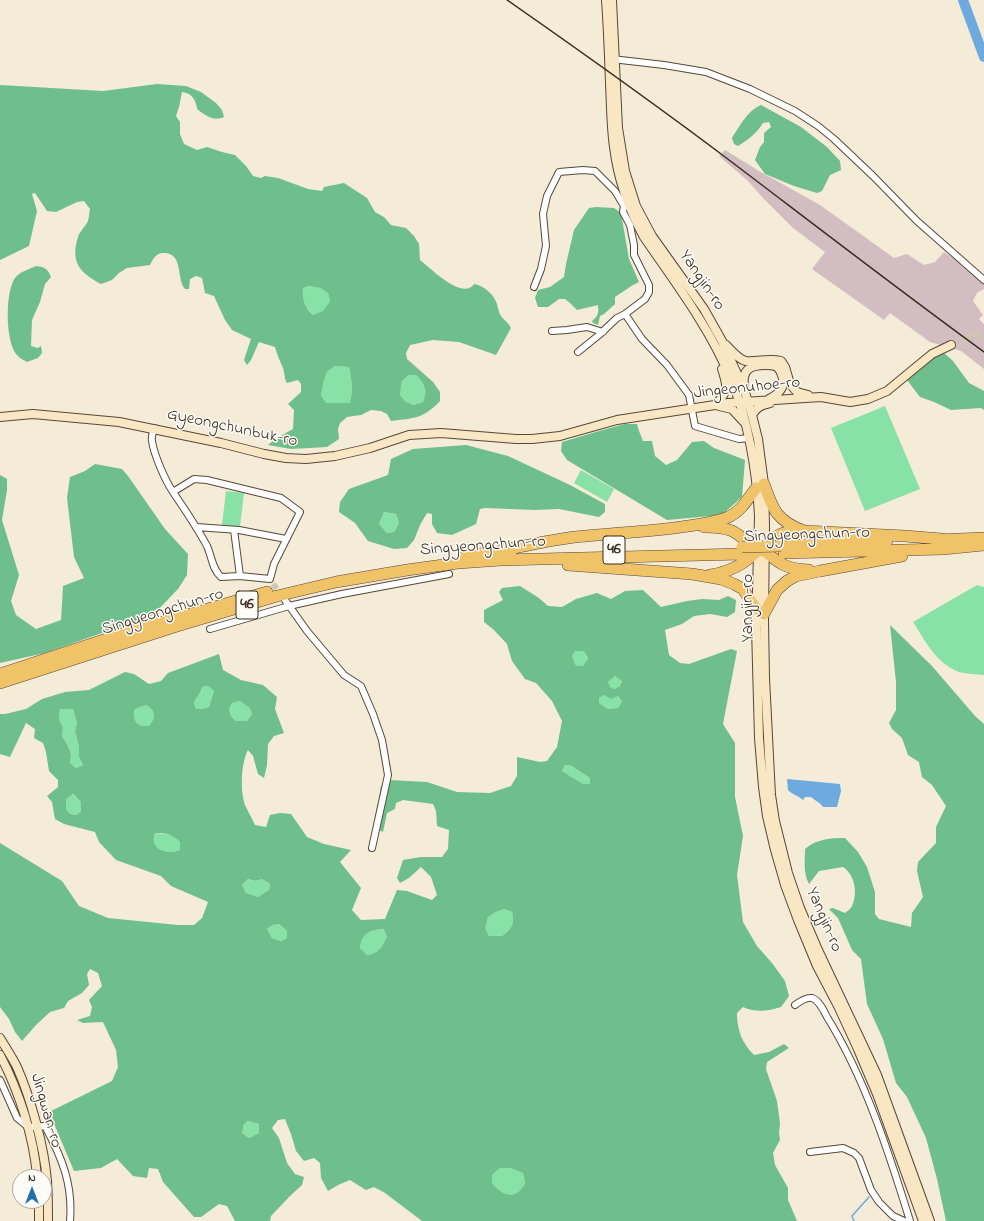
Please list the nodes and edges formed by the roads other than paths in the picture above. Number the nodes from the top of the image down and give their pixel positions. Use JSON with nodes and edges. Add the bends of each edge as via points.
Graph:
{"nodes":[{"id":1,"x":606,"y":0,"type":"edge"},
{"id":2,"x":612,"y":0,"type":"edge"},
{"id":3,"x":612,"y":59,"type":"junction"},
{"id":4,"x":624,"y":188,"type":"junction"},
{"id":5,"x":615,"y":190,"type":"junction"},
{"id":6,"x":984,"y":280,"type":"edge"},
{"id":7,"x":534,"y":287,"type":"dead end"},
{"id":8,"x":625,"y":314,"type":"junction"},
{"id":9,"x":552,"y":331,"type":"dead end"},
{"id":10,"x":603,"y":332,"type":"junction"},
{"id":11,"x":722,"y":341,"type":"junction"},
{"id":12,"x":951,"y":345,"type":"tunnel mouth"},
{"id":13,"x":578,"y":352,"type":"dead end"},
{"id":14,"x":719,"y":354,"type":"junction"},
{"id":15,"x":744,"y":389,"type":"junction"},
{"id":16,"x":821,"y":397,"type":"junction"},
{"id":17,"x":784,"y":398,"type":"junction"},
{"id":18,"x":768,"y":400,"type":"junction"},
{"id":19,"x":744,"y":401,"type":"junction"},
{"id":20,"x":715,"y":405,"type":"junction"},
{"id":21,"x":691,"y":409,"type":"junction"},
{"id":22,"x":752,"y":415,"type":"junction"},
{"id":23,"x":0,"y":418,"type":"edge"},
{"id":24,"x":745,"y":422,"type":"junction"},
{"id":25,"x":154,"y":428,"type":"junction"},
{"id":26,"x":749,"y":438,"type":"junction"},
{"id":27,"x":532,"y":439,"type":"joint"},
{"id":28,"x":760,"y":486,"type":"junction"},
{"id":29,"x":173,"y":492,"type":"junction"},
{"id":30,"x":196,"y":528,"type":"junction"},
{"id":31,"x":674,"y":528,"type":"junction"},
{"id":32,"x":234,"y":530,"type":"junction"},
{"id":33,"x":804,"y":531,"type":"junction"},
{"id":34,"x":984,"y":538,"type":"edge"},
{"id":35,"x":286,"y":539,"type":"junction"},
{"id":36,"x":942,"y":544,"type":"junction"},
{"id":37,"x":984,"y":545,"type":"edge"},
{"id":38,"x":742,"y":551,"type":"junction"},
{"id":39,"x":761,"y":551,"type":"junction"},
{"id":40,"x":486,"y":553,"type":"junction"},
{"id":41,"x":501,"y":560,"type":"junction"},
{"id":42,"x":820,"y":570,"type":"junction"},
{"id":43,"x":449,"y":574,"type":"dead end"},
{"id":44,"x":240,"y":576,"type":"junction"},
{"id":45,"x":704,"y":576,"type":"junction"},
{"id":46,"x":287,"y":603,"type":"junction"},
{"id":47,"x":760,"y":611,"type":"junction"},
{"id":48,"x":210,"y":629,"type":"dead end"},
{"id":49,"x":0,"y":674,"type":"edge"},
{"id":50,"x":0,"y":683,"type":"edge"},
{"id":51,"x":372,"y":848,"type":"dead end"},
{"id":52,"x":795,"y":1005,"type":"dead end"},
{"id":53,"x":0,"y":1038,"type":"edge"},
{"id":54,"x":0,"y":1055,"type":"edge"},
{"id":55,"x":0,"y":1080,"type":"edge"},
{"id":56,"x":32,"y":1127,"type":"junction"},
{"id":57,"x":810,"y":1152,"type":"dead end"},
{"id":58,"x":36,"y":1169,"type":"edge"},
{"id":59,"x":39,"y":1209,"type":"edge"},
{"id":60,"x":40,"y":1221,"type":"edge"},
{"id":61,"x":48,"y":1221,"type":"edge"},
{"id":62,"x":70,"y":1221,"type":"edge"},
{"id":63,"x":904,"y":1221,"type":"edge"},
{"id":64,"x":910,"y":1221,"type":"edge"},
{"id":65,"x":923,"y":1221,"type":"edge"},
{"id":66,"x":930,"y":1221,"type":"edge"}],
"edges":[{"from":1,"to":3,"type":"main road","name":"Yangjin-ro"},
{"from":2,"to":3,"type":"main road","name":"Yangjin-ro"},
{"from":3,"to":4,"type":"main road","name":"Yangjin-ro","via":[[614,148]]},
{"from":3,"to":6,"type":"street","via":[[706,72],[750,88],[795,111],[834,139],[917,221]]},
{"from":3,"to":11,"type":"main road","name":"Yangjin-ro","via":[[621,150],[636,206],[652,236],[704,309]]},
{"from":4,"to":5,"type":"street"},
{"from":4,"to":14,"type":"main road","name":"Yangjin-ro","via":[[644,237]]},
{"from":5,"to":7,"type":"street","via":[[596,171],[559,172],[547,196],[543,214],[546,246]]},
{"from":5,"to":8,"type":"street","via":[[624,206],[623,212],[630,226],[634,255],[649,285],[649,292],[645,298]]},
{"from":8,"to":10,"type":"street"},
{"from":8,"to":21,"type":"street","via":[[642,339],[667,365],[689,395]]},
{"from":9,"to":10,"type":"street","via":[[588,326]]},
{"from":10,"to":13,"type":"street"},
{"from":11,"to":15,"type":"main road","name":"Yangjin-ro"},
{"from":11,"to":16,"type":"main road","via":[[744,361],[781,361],[796,392]]},
{"from":12,"to":16,"type":"main road","name":"Jingeonuhoe-ro","via":[[932,354],[887,391],[868,400],[850,402]]},
{"from":14,"to":19,"type":"main road","name":"Yangjin-ro"},
{"from":14,"to":20,"type":"main road","via":[[726,390]]},
{"from":15,"to":18,"type":"main road","via":[[743,378],[750,367],[773,365],[780,370],[782,389]]},
{"from":15,"to":19,"type":"main road","name":"Yangjin-ro"},
{"from":16,"to":17,"type":"main road","name":"Jingeonuhoe-ro"},
{"from":17,"to":18,"type":"main road","name":"Jingeonuhoe-ro"},
{"from":17,"to":22,"type":"main road","via":[[756,408]]},
{"from":18,"to":19,"type":"main road","name":"Jingeonuhoe-ro"},
{"from":19,"to":20,"type":"main road","name":"Jingeonuhoe-ro"},
{"from":19,"to":22,"type":"main road","name":"Yangjin-ro"},
{"from":19,"to":24,"type":"main road","name":"Yangjin-ro"},
{"from":20,"to":21,"type":"main road","name":"Jingeonuhoe-ro"},
{"from":20,"to":24,"type":"main road","via":[[732,409]]},
{"from":21,"to":26,"type":"street","via":[[696,426],[739,439]]},
{"from":21,"to":27,"type":"main road","name":"Jingeonuhoe-ro","via":[[617,420],[560,436]]},
{"from":22,"to":28,"type":"main road","name":"Yangjin-ro","via":[[758,439]]},
{"from":23,"to":25,"type":"main road","name":"Gyeongchunbuk-ro","via":[[33,414]]},
{"from":24,"to":26,"type":"main road","name":"Yangjin-ro"},
{"from":25,"to":27,"type":"main road","name":"Gyeongchunbuk-ro","via":[[264,454],[306,459],[370,448],[409,435],[441,433]]},
{"from":25,"to":29,"type":"street","via":[[151,440],[160,467]]},
{"from":26,"to":28,"type":"main road","name":"Yangjin-ro"},
{"from":28,"to":31,"type":"highway","via":[[739,510],[728,517]]},
{"from":28,"to":33,"type":"highway","via":[[782,519]]},
{"from":28,"to":39,"type":"main road","name":"Yangjin-ro","via":[[765,525]]},
{"from":29,"to":30,"type":"street"},
{"from":29,"to":35,"type":"street","via":[[194,479],[281,498],[300,512]]},
{"from":30,"to":32,"type":"street"},
{"from":30,"to":44,"type":"street","via":[[207,547],[216,573],[222,577]]},
{"from":31,"to":39,"type":"highway","via":[[727,529],[736,532]]},
{"from":31,"to":40,"type":"highway","via":[[574,537]]},
{"from":32,"to":35,"type":"street"},
{"from":32,"to":44,"type":"street"},
{"from":33,"to":36,"type":"highway","via":[[905,536]]},
{"from":33,"to":39,"type":"highway","via":[[779,534]]},
{"from":34,"to":36,"type":"highway","name":"Singyeongchun-ro","number":"46"},
{"from":35,"to":44,"type":"street","via":[[274,564],[271,581]]},
{"from":36,"to":37,"type":"highway","name":"Singyeongchun-ro","number":"46"},
{"from":36,"to":38,"type":"highway","name":"Singyeongchun-ro","number":"46","bridge":true},
{"from":36,"to":42,"type":"highway"},
{"from":38,"to":40,"type":"highway","name":"Singyeongchun-ro","number":"46"},
{"from":38,"to":41,"type":"highway","name":"Singyeongchun-ro","number":"46"},
{"from":39,"to":42,"type":"highway","via":[[787,567]]},
{"from":39,"to":45,"type":"highway","via":[[735,568]]},
{"from":39,"to":47,"type":"main road","name":"Yangjin-ro"},
{"from":40,"to":49,"type":"highway","name":"Singyeongchun-ro","number":"46","via":[[369,569],[312,580],[131,631]]},
{"from":41,"to":45,"type":"highway"},
{"from":41,"to":50,"type":"highway","name":"Singyeongchun-ro","number":"46","via":[[408,570],[336,582],[277,596]]},
{"from":42,"to":47,"type":"highway","via":[[787,581]]},
{"from":43,"to":46,"type":"street"},
{"from":45,"to":47,"type":"highway","via":[[743,589]]},
{"from":46,"to":48,"type":"street"},
{"from":46,"to":51,"type":"street","via":[[344,674],[361,686],[380,734],[388,775]]},
{"from":47,"to":65,"type":"main road","name":"Yangjin-ro","via":[[759,738],[763,787],[775,850],[798,920],[868,1074]]},
{"from":47,"to":66,"type":"main road","name":"Yangjin-ro","via":[[771,795],[788,873],[818,950],[877,1076]]},
{"from":52,"to":64,"type":"street","via":[[812,998],[823,1009],[835,1029],[882,1137]]},
{"from":53,"to":56,"type":"main road","name":"Jingwan-ro","via":[[29,1098]]},
{"from":54,"to":56,"type":"main road","name":"Jingwan-ro"},
{"from":55,"to":56,"type":"street","via":[[17,1118]]},
{"from":56,"to":58,"type":"main road","name":"Jingwan-ro"},
{"from":56,"to":61,"type":"main road","name":"Jingwan-ro","via":[[43,1157],[47,1181]]},
{"from":56,"to":62,"type":"street","via":[[45,1126],[68,1177]]},
{"from":57,"to":63,"type":"street","via":[[843,1148],[854,1153],[859,1158],[871,1190],[879,1202],[889,1213]]},
{"from":59,"to":60,"type":"main road"}]}
